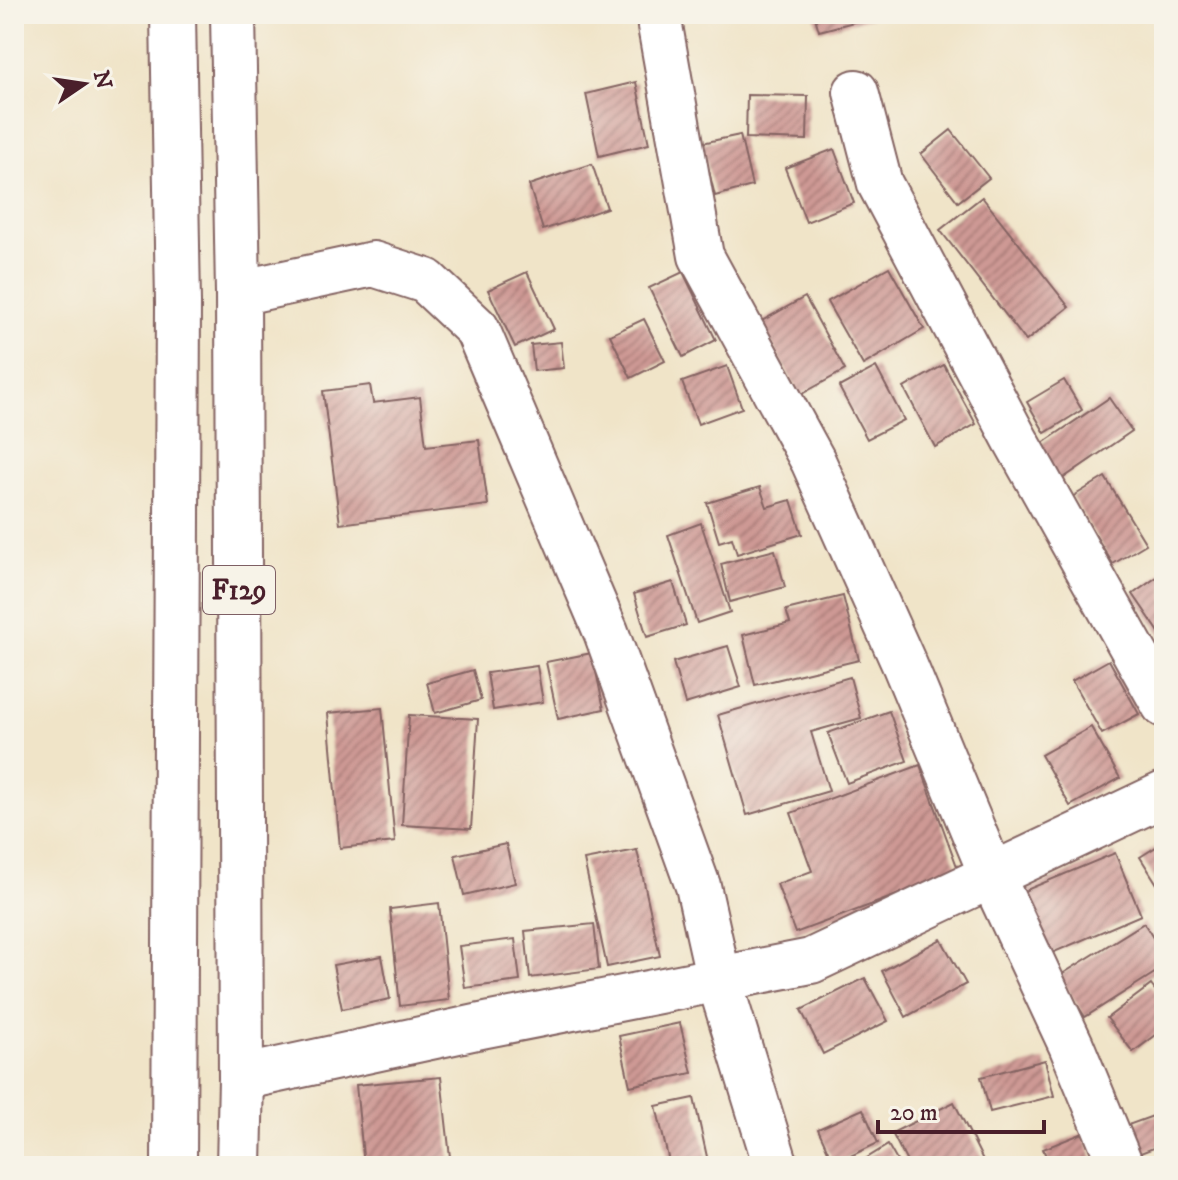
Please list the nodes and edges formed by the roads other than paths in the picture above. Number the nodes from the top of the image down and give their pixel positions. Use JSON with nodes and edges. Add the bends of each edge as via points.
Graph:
{"nodes":[{"id":1,"x":173,"y":14,"type":"edge"},
{"id":2,"x":233,"y":14,"type":"edge"},
{"id":3,"x":660,"y":26,"type":"dead end"},
{"id":4,"x":856,"y":92,"type":"dead end"},
{"id":5,"x":238,"y":293,"type":"junction"},
{"id":6,"x":1164,"y":705,"type":"edge"},
{"id":7,"x":1164,"y":794,"type":"edge"},
{"id":8,"x":992,"y":876,"type":"junction"},
{"id":9,"x":719,"y":980,"type":"junction"},
{"id":10,"x":241,"y":1078,"type":"junction"},
{"id":11,"x":174,"y":1166,"type":"edge"},
{"id":12,"x":239,"y":1166,"type":"edge"},
{"id":13,"x":776,"y":1166,"type":"edge"},
{"id":14,"x":1121,"y":1166,"type":"edge"}],
"edges":[{"from":1,"to":11,"type":"street","number":"F129","via":[[178,303]]},
{"from":2,"to":5,"type":"street","number":"F129"},
{"from":3,"to":8,"type":"street","via":[[701,256],[813,461]]},
{"from":4,"to":6,"type":"street","via":[[880,184]]},
{"from":5,"to":9,"type":"street","via":[[373,264],[426,281],[477,329],[606,632],[698,886]]},
{"from":5,"to":10,"type":"street","number":"F129"},
{"from":7,"to":8,"type":"street"},
{"from":8,"to":9,"type":"street","via":[[811,961]]},
{"from":8,"to":14,"type":"street"},
{"from":9,"to":10,"type":"street"},
{"from":9,"to":13,"type":"street"},
{"from":10,"to":12,"type":"street","number":"F129"}]}
